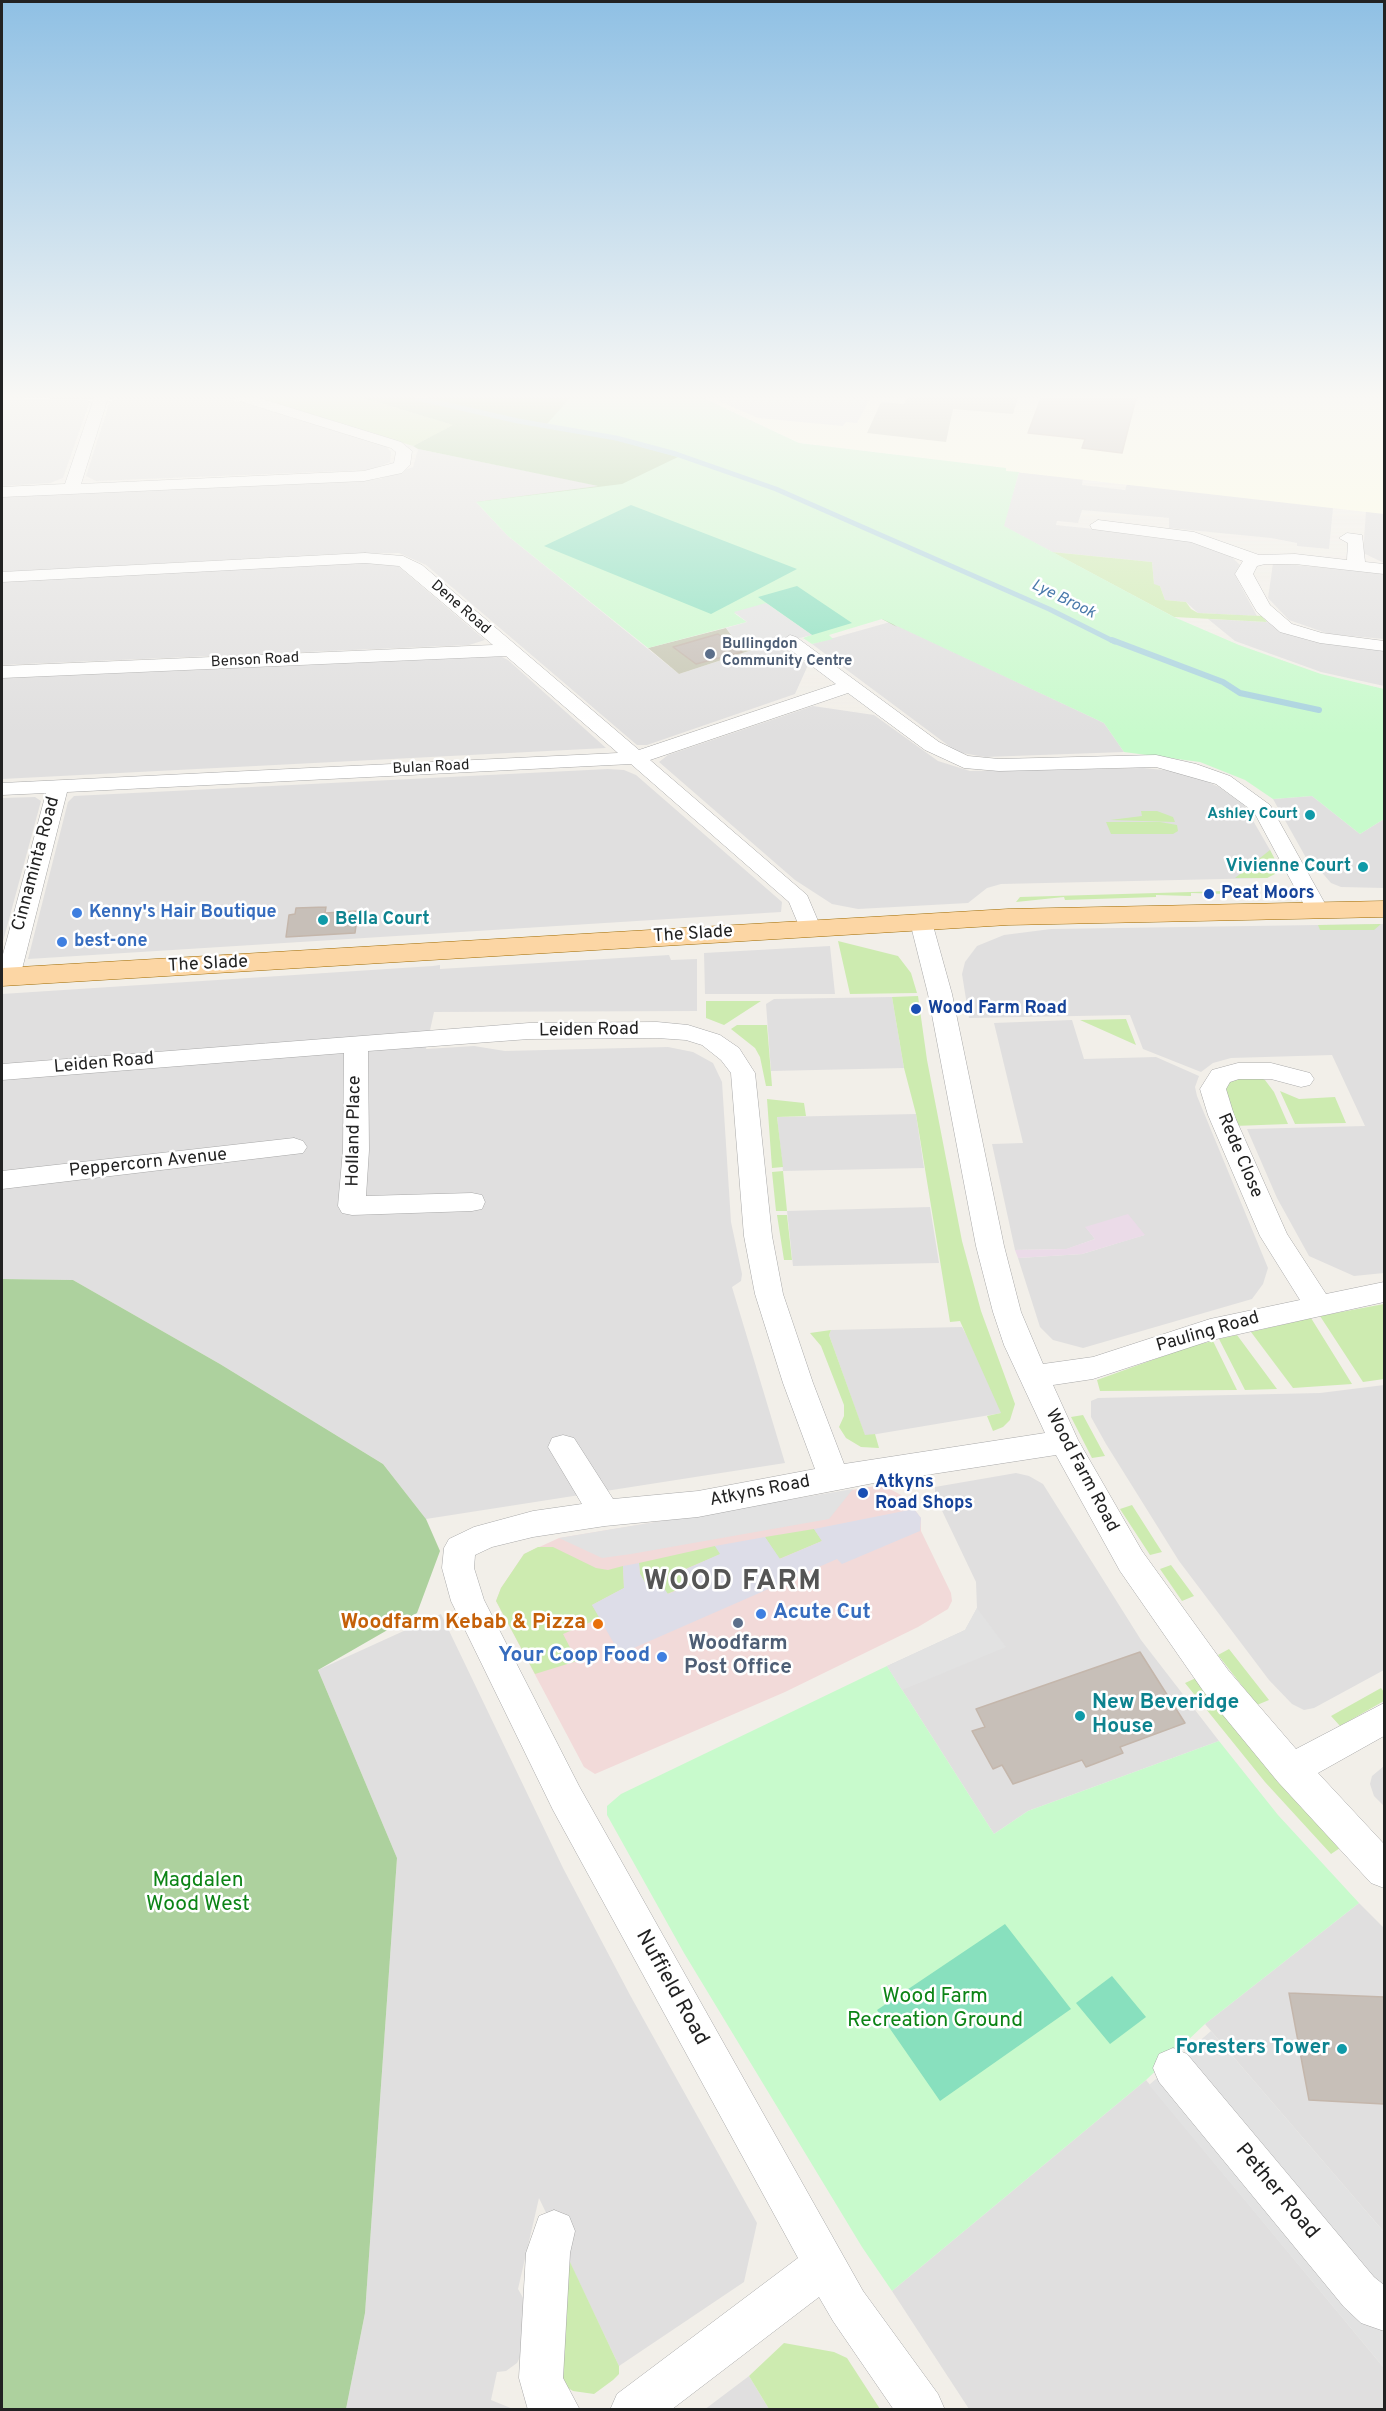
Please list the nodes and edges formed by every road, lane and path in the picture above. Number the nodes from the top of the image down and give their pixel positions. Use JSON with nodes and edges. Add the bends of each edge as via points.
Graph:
{"nodes":[{"id":1,"x":1098,"y":525,"type":"dead end"},
{"id":2,"x":1347,"y":538,"type":"dead end"},
{"id":3,"x":1256,"y":560,"type":"junction"},
{"id":4,"x":1356,"y":565,"type":"junction"},
{"id":5,"x":1384,"y":569,"type":"edge"},
{"id":6,"x":2,"y":578,"type":"edge"},
{"id":7,"x":790,"y":641,"type":"dead end"},
{"id":8,"x":1384,"y":646,"type":"edge"},
{"id":9,"x":508,"y":650,"type":"junction"},
{"id":10,"x":2,"y":672,"type":"edge"},
{"id":11,"x":850,"y":686,"type":"junction"},
{"id":12,"x":635,"y":758,"type":"junction"},
{"id":13,"x":58,"y":786,"type":"junction"},
{"id":14,"x":2,"y":789,"type":"edge"},
{"id":15,"x":1317,"y":909,"type":"junction"},
{"id":16,"x":1384,"y":909,"type":"edge"},
{"id":17,"x":921,"y":922,"type":"junction"},
{"id":18,"x":810,"y":928,"type":"junction"},
{"id":19,"x":5,"y":977,"type":"edge"},
{"id":20,"x":356,"y":1044,"type":"junction"},
{"id":21,"x":2,"y":1072,"type":"edge"},
{"id":22,"x":1301,"y":1079,"type":"dead end"},
{"id":23,"x":294,"y":1147,"type":"dead end"},
{"id":24,"x":2,"y":1180,"type":"edge"},
{"id":25,"x":472,"y":1202,"type":"dead end"},
{"id":26,"x":1384,"y":1292,"type":"edge"},
{"id":27,"x":1318,"y":1305,"type":"junction"},
{"id":28,"x":1033,"y":1377,"type":"junction"},
{"id":29,"x":1064,"y":1442,"type":"junction"},
{"id":30,"x":563,"y":1447,"type":"dead end"},
{"id":31,"x":834,"y":1478,"type":"junction"},
{"id":32,"x":605,"y":1513,"type":"junction"},
{"id":33,"x":460,"y":1548,"type":"joint"},
{"id":34,"x":1384,"y":1719,"type":"edge"},
{"id":35,"x":1291,"y":1770,"type":"junction"},
{"id":36,"x":1384,"y":1870,"type":"edge"},
{"id":37,"x":1173,"y":2067,"type":"dead end"},
{"id":38,"x":554,"y":2231,"type":"dead end"},
{"id":39,"x":825,"y":2265,"type":"junction"},
{"id":40,"x":1384,"y":2309,"type":"edge"},
{"id":41,"x":557,"y":2409,"type":"edge"},
{"id":42,"x":633,"y":2409,"type":"edge"},
{"id":43,"x":922,"y":2409,"type":"edge"}],
"edges":[{"from":1,"to":3,"type":"street","via":[[1194,537]]},
{"from":2,"to":4,"type":"street","via":[[1356,539]]},
{"from":3,"to":4,"type":"street"},
{"from":3,"to":8,"type":"street","via":[[1247,566],[1245,578],[1275,621],[1320,638]]},
{"from":4,"to":5,"type":"street"},
{"from":6,"to":9,"type":"street","name":"Dene Road","via":[[394,558],[416,569]]},
{"from":7,"to":11,"type":"street"},
{"from":9,"to":10,"type":"street","name":"Benson Road"},
{"from":9,"to":12,"type":"street","name":"Dene Road"},
{"from":11,"to":12,"type":"street","name":"Bulan Road"},
{"from":11,"to":15,"type":"street","via":[[932,746],[964,762],[999,765],[1156,761],[1223,780],[1263,809]]},
{"from":12,"to":13,"type":"street","name":"Bulan Road"},
{"from":12,"to":18,"type":"street","name":"Dene Road","via":[[789,890],[799,900]]},
{"from":13,"to":14,"type":"street","name":"Bulan Road"},
{"from":13,"to":19,"type":"street","name":"Cinnaminta Road"},
{"from":15,"to":16,"type":"main road","name":"The Slade"},
{"from":15,"to":17,"type":"main road","name":"The Slade"},
{"from":17,"to":18,"type":"main road","name":"The Slade"},
{"from":17,"to":28,"type":"street","name":"Wood Farm Road","via":[[990,1246],[1007,1312]]},
{"from":18,"to":19,"type":"main road","name":"The Slade"},
{"from":20,"to":21,"type":"street","name":"Leiden Road"},
{"from":20,"to":25,"type":"street","name":"Holland Place","via":[[352,1206]]},
{"from":20,"to":31,"type":"street","name":"Leiden Road","via":[[529,1031],[657,1030],[688,1033],[723,1047],[743,1073],[758,1236],[769,1294]]},
{"from":22,"to":27,"type":"street","name":"Rede Close","via":[[1281,1072],[1238,1071],[1221,1076],[1213,1089],[1274,1236]]},
{"from":23,"to":24,"type":"street","name":"Peppercorn Avenue"},
{"from":26,"to":27,"type":"street","name":"Pauling Road"},
{"from":27,"to":28,"type":"street","name":"Pauling Road","via":[[1210,1330],[1093,1368]]},
{"from":28,"to":29,"type":"street","name":"Wood Farm Road"},
{"from":29,"to":31,"type":"street","name":"Atkyns Road"},
{"from":29,"to":35,"type":"street","name":"Wood Farm Road","via":[[1131,1561],[1216,1681]]},
{"from":30,"to":32,"type":"street"},
{"from":31,"to":32,"type":"street","name":"Atkyns Road","via":[[698,1504]]},
{"from":32,"to":33,"type":"street","name":"Atkyns Road","via":[[532,1524],[485,1536]]},
{"from":33,"to":39,"type":"street","name":"Nuffield Road","via":[[458,1569],[468,1601],[566,1798]]},
{"from":34,"to":35,"type":"street"},
{"from":35,"to":36,"type":"street","name":"Wood Farm Road"},
{"from":37,"to":40,"type":"street","name":"Pether Road","via":[[1359,2292]]},
{"from":38,"to":41,"type":"street","via":[[548,2253],[541,2378],[546,2398]]},
{"from":39,"to":42,"type":"street"},
{"from":39,"to":43,"type":"street","name":"Nuffield Road","via":[[848,2306]]}]}
